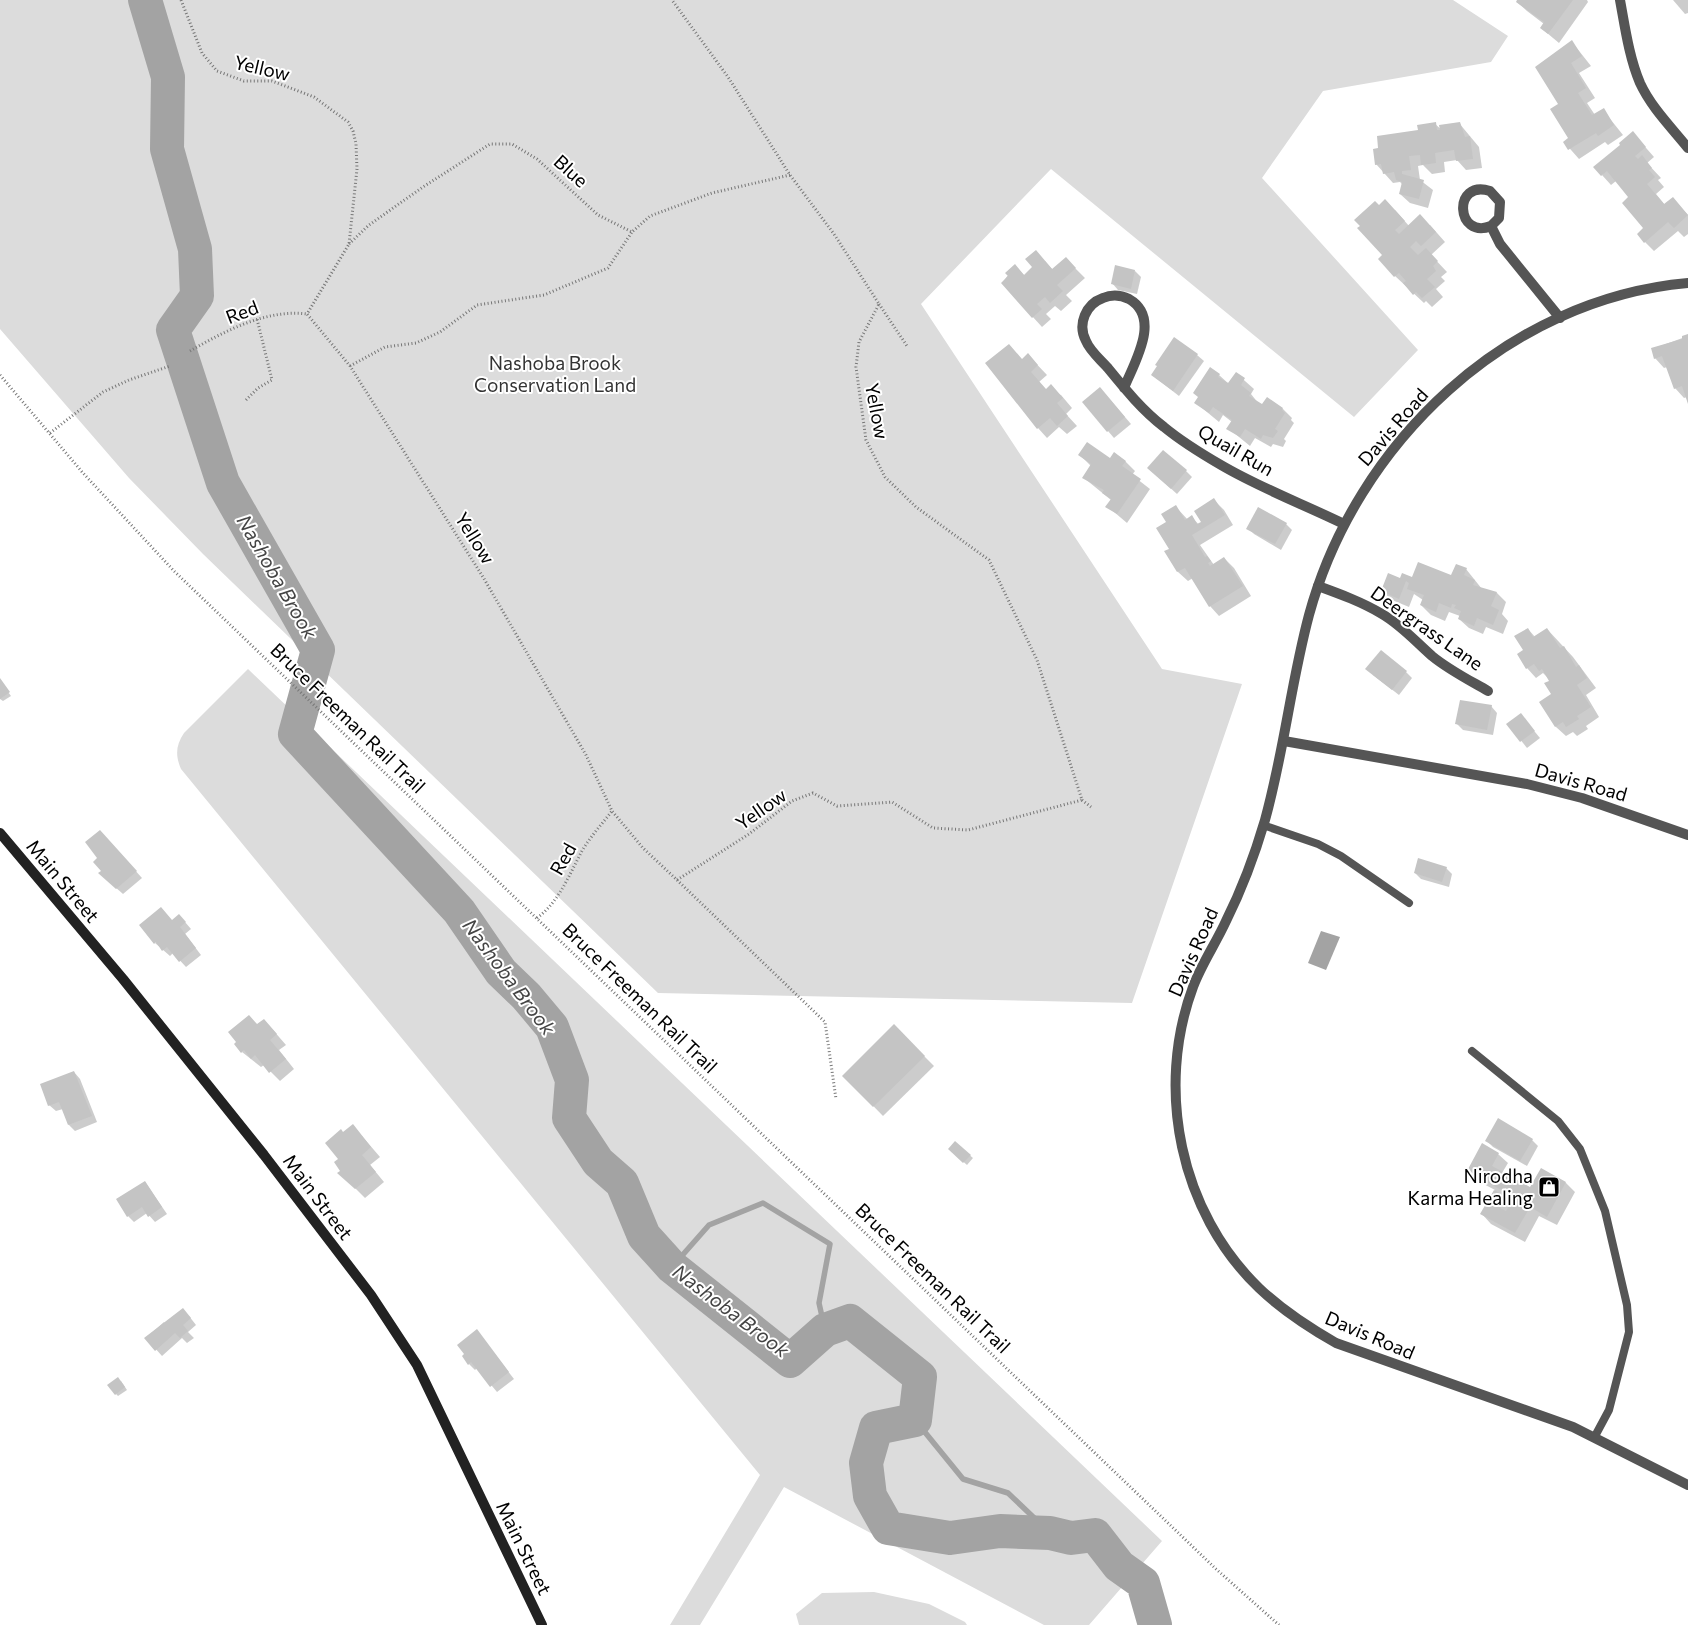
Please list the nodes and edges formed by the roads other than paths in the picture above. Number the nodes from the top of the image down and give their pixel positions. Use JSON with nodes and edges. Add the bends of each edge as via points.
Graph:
{"nodes":[{"id":1,"x":1620,"y":0,"type":"edge"},
{"id":2,"x":1688,"y":148,"type":"edge"},
{"id":3,"x":1491,"y":226,"type":"dead end"},
{"id":4,"x":1688,"y":283,"type":"edge"},
{"id":5,"x":1560,"y":318,"type":"junction"},
{"id":6,"x":1124,"y":388,"type":"junction"},
{"id":7,"x":1344,"y":524,"type":"junction"},
{"id":8,"x":1318,"y":586,"type":"junction"},
{"id":9,"x":1488,"y":691,"type":"dead end"},
{"id":10,"x":1284,"y":741,"type":"junction"},
{"id":11,"x":1263,"y":825,"type":"junction"},
{"id":12,"x":0,"y":833,"type":"edge"},
{"id":13,"x":1688,"y":835,"type":"edge"},
{"id":14,"x":1409,"y":903,"type":"dead end"},
{"id":15,"x":1472,"y":1051,"type":"dead end"},
{"id":16,"x":1594,"y":1438,"type":"junction"},
{"id":17,"x":1688,"y":1485,"type":"edge"},
{"id":18,"x":542,"y":1625,"type":"edge"}],
"edges":[{"from":1,"to":2,"type":"street","via":[[1640,83],[1659,113]]},
{"from":3,"to":5,"type":"street","via":[[1500,244]]},
{"from":4,"to":5,"type":"street","name":"Davis Road","via":[[1662,285],[1601,302]]},
{"from":5,"to":7,"type":"street","name":"Davis Road","via":[[1477,366],[1421,414],[1377,468]]},
{"from":6,"to":6,"type":"street","name":"Quail Run","via":[[1083,334],[1085,314],[1094,303],[1107,296],[1128,299],[1139,308],[1145,320],[1145,334]]},
{"from":6,"to":7,"type":"street","name":"Quail Run","via":[[1165,428],[1221,466]]},
{"from":7,"to":8,"type":"street","name":"Davis Road"},
{"from":8,"to":9,"type":"street","name":"Deergrass Lane","via":[[1383,614],[1433,656]]},
{"from":8,"to":10,"type":"street","name":"Davis Road"},
{"from":10,"to":11,"type":"street","name":"Davis Road"},
{"from":10,"to":13,"type":"street","name":"Davis Road","via":[[1527,784],[1582,798]]},
{"from":11,"to":14,"type":"lane","via":[[1334,852]]},
{"from":11,"to":16,"type":"street","name":"Davis Road","via":[[1228,916],[1194,984],[1178,1047],[1175,1080],[1181,1145],[1192,1184],[1217,1235],[1235,1262],[1269,1297],[1307,1327],[1336,1342],[1573,1427]]},
{"from":12,"to":18,"type":"main road","name":"Main Street","via":[[123,979],[371,1295],[417,1365]]},
{"from":15,"to":16,"type":"lane","via":[[1558,1121],[1580,1149],[1605,1211],[1627,1305],[1629,1332],[1609,1410]]},
{"from":16,"to":17,"type":"street","name":"Davis Road"}]}
